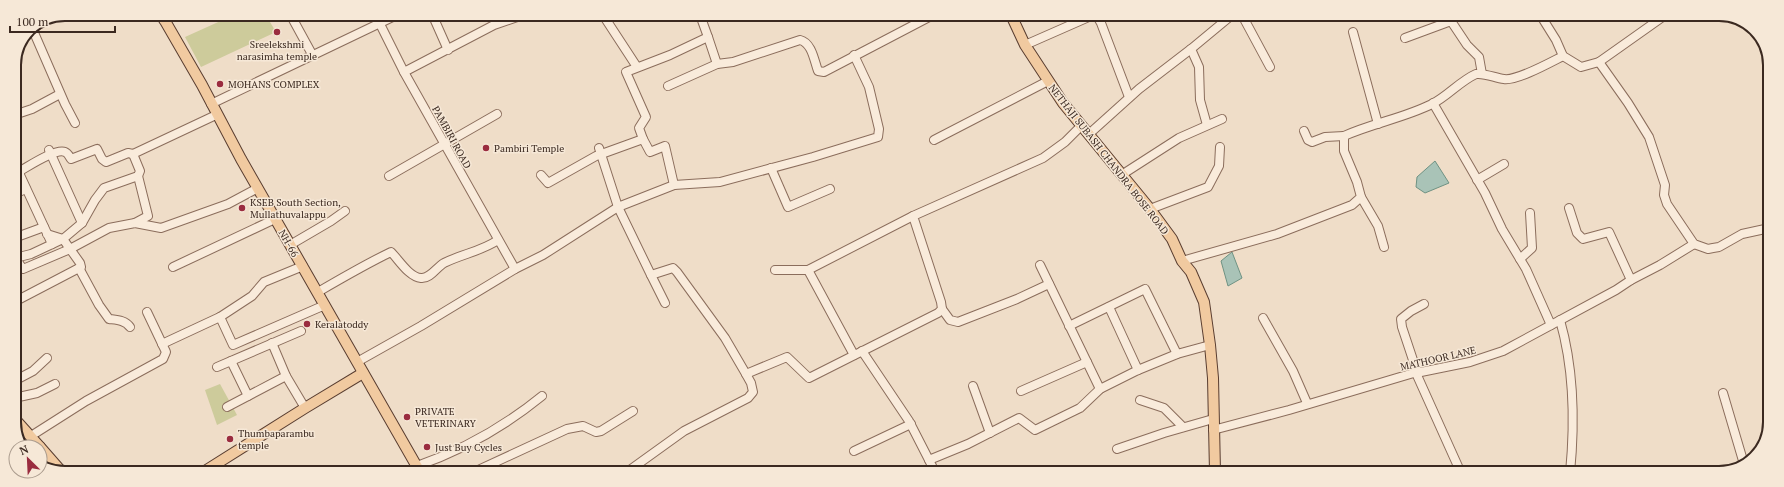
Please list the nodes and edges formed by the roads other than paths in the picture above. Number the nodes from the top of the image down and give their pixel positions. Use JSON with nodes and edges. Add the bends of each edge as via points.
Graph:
{"nodes":[{"id":1,"x":164,"y":21,"type":"edge"},
{"id":2,"x":294,"y":21,"type":"edge"},
{"id":3,"x":377,"y":21,"type":"edge"},
{"id":4,"x":384,"y":21,"type":"edge"},
{"id":5,"x":435,"y":21,"type":"edge"},
{"id":6,"x":506,"y":21,"type":"edge"},
{"id":7,"x":607,"y":21,"type":"edge"},
{"id":8,"x":702,"y":21,"type":"edge"},
{"id":9,"x":921,"y":21,"type":"edge"},
{"id":10,"x":1014,"y":21,"type":"edge"},
{"id":11,"x":1080,"y":21,"type":"edge"},
{"id":12,"x":1100,"y":21,"type":"edge"},
{"id":13,"x":1225,"y":21,"type":"edge"},
{"id":14,"x":1245,"y":21,"type":"edge"},
{"id":15,"x":1544,"y":21,"type":"edge"},
{"id":16,"x":1657,"y":21,"type":"edge"},
{"id":17,"x":378,"y":24,"type":"junction"},
{"id":18,"x":1352,"y":32,"type":"dead end"},
{"id":19,"x":34,"y":34,"type":"edge"},
{"id":20,"x":708,"y":37,"type":"junction"},
{"id":21,"x":1405,"y":38,"type":"dead end"},
{"id":22,"x":1025,"y":45,"type":"junction"},
{"id":23,"x":1191,"y":49,"type":"junction"},
{"id":24,"x":448,"y":50,"type":"junction"},
{"id":25,"x":854,"y":55,"type":"junction"},
{"id":26,"x":313,"y":56,"type":"junction"},
{"id":27,"x":1563,"y":56,"type":"junction"},
{"id":28,"x":1599,"y":62,"type":"junction"},
{"id":29,"x":717,"y":64,"type":"junction"},
{"id":30,"x":637,"y":67,"type":"junction"},
{"id":31,"x":1270,"y":67,"type":"dead end"},
{"id":32,"x":404,"y":72,"type":"junction"},
{"id":33,"x":1482,"y":74,"type":"junction"},
{"id":34,"x":1048,"y":80,"type":"junction"},
{"id":35,"x":668,"y":86,"type":"dead end"},
{"id":36,"x":60,"y":94,"type":"junction"},
{"id":37,"x":1129,"y":98,"type":"junction"},
{"id":38,"x":1433,"y":103,"type":"junction"},
{"id":39,"x":211,"y":104,"type":"junction"},
{"id":40,"x":21,"y":113,"type":"edge"},
{"id":41,"x":497,"y":114,"type":"dead end"},
{"id":42,"x":216,"y":115,"type":"junction"},
{"id":43,"x":1222,"y":119,"type":"dead end"},
{"id":44,"x":75,"y":123,"type":"dead end"},
{"id":45,"x":1378,"y":124,"type":"junction"},
{"id":46,"x":1082,"y":125,"type":"junction"},
{"id":47,"x":1207,"y":126,"type":"junction"},
{"id":48,"x":1304,"y":131,"type":"dead end"},
{"id":49,"x":1089,"y":134,"type":"junction"},
{"id":50,"x":1344,"y":136,"type":"junction"},
{"id":51,"x":643,"y":139,"type":"junction"},
{"id":52,"x":934,"y":140,"type":"dead end"},
{"id":53,"x":445,"y":145,"type":"junction"},
{"id":54,"x":1220,"y":147,"type":"dead end"},
{"id":55,"x":600,"y":151,"type":"junction"},
{"id":56,"x":50,"y":152,"type":"junction"},
{"id":57,"x":133,"y":154,"type":"junction"},
{"id":58,"x":1504,"y":164,"type":"dead end"},
{"id":59,"x":21,"y":168,"type":"edge"},
{"id":60,"x":771,"y":168,"type":"junction"},
{"id":61,"x":1123,"y":174,"type":"junction"},
{"id":62,"x":541,"y":175,"type":"dead end"},
{"id":63,"x":138,"y":176,"type":"junction"},
{"id":64,"x":389,"y":176,"type":"dead end"},
{"id":65,"x":21,"y":177,"type":"edge"},
{"id":66,"x":1477,"y":180,"type":"junction"},
{"id":67,"x":674,"y":185,"type":"junction"},
{"id":68,"x":258,"y":188,"type":"junction"},
{"id":69,"x":26,"y":189,"type":"junction"},
{"id":70,"x":830,"y":189,"type":"dead end"},
{"id":71,"x":21,"y":191,"type":"edge"},
{"id":72,"x":1360,"y":197,"type":"junction"},
{"id":73,"x":618,"y":207,"type":"junction"},
{"id":74,"x":1569,"y":208,"type":"dead end"},
{"id":75,"x":1150,"y":209,"type":"junction"},
{"id":76,"x":344,"y":211,"type":"dead end"},
{"id":77,"x":1530,"y":214,"type":"dead end"},
{"id":78,"x":913,"y":216,"type":"junction"},
{"id":79,"x":275,"y":219,"type":"junction"},
{"id":80,"x":135,"y":223,"type":"junction"},
{"id":81,"x":82,"y":224,"type":"junction"},
{"id":82,"x":46,"y":230,"type":"junction"},
{"id":83,"x":1763,"y":231,"type":"edge"},
{"id":84,"x":21,"y":236,"type":"edge"},
{"id":85,"x":63,"y":239,"type":"junction"},
{"id":86,"x":498,"y":240,"type":"junction"},
{"id":87,"x":52,"y":244,"type":"junction"},
{"id":88,"x":1694,"y":244,"type":"junction"},
{"id":89,"x":290,"y":245,"type":"junction"},
{"id":90,"x":1384,"y":247,"type":"dead end"},
{"id":91,"x":70,"y":249,"type":"junction"},
{"id":92,"x":21,"y":256,"type":"edge"},
{"id":93,"x":1520,"y":259,"type":"junction"},
{"id":94,"x":1182,"y":261,"type":"junction"},
{"id":95,"x":1040,"y":265,"type":"dead end"},
{"id":96,"x":21,"y":266,"type":"edge"},
{"id":97,"x":303,"y":266,"type":"junction"},
{"id":98,"x":173,"y":267,"type":"dead end"},
{"id":99,"x":79,"y":268,"type":"junction"},
{"id":100,"x":515,"y":269,"type":"junction"},
{"id":101,"x":775,"y":270,"type":"dead end"},
{"id":102,"x":808,"y":270,"type":"junction"},
{"id":103,"x":652,"y":275,"type":"junction"},
{"id":104,"x":1631,"y":280,"type":"junction"},
{"id":105,"x":1049,"y":284,"type":"junction"},
{"id":106,"x":318,"y":292,"type":"junction"},
{"id":107,"x":21,"y":298,"type":"edge"},
{"id":108,"x":665,"y":303,"type":"dead end"},
{"id":109,"x":1424,"y":304,"type":"dead end"},
{"id":110,"x":325,"y":305,"type":"junction"},
{"id":111,"x":1109,"y":307,"type":"junction"},
{"id":112,"x":942,"y":309,"type":"junction"},
{"id":113,"x":147,"y":312,"type":"dead end"},
{"id":114,"x":220,"y":316,"type":"junction"},
{"id":115,"x":1263,"y":318,"type":"dead end"},
{"id":116,"x":1560,"y":320,"type":"junction"},
{"id":117,"x":1551,"y":325,"type":"junction"},
{"id":118,"x":1069,"y":326,"type":"junction"},
{"id":119,"x":130,"y":327,"type":"dead end"},
{"id":120,"x":301,"y":331,"type":"dead end"},
{"id":121,"x":272,"y":343,"type":"junction"},
{"id":122,"x":162,"y":344,"type":"junction"},
{"id":123,"x":1210,"y":345,"type":"junction"},
{"id":124,"x":858,"y":353,"type":"junction"},
{"id":125,"x":1177,"y":354,"type":"junction"},
{"id":126,"x":48,"y":358,"type":"dead end"},
{"id":127,"x":231,"y":361,"type":"junction"},
{"id":128,"x":357,"y":362,"type":"junction"},
{"id":129,"x":1087,"y":362,"type":"junction"},
{"id":130,"x":217,"y":367,"type":"dead end"},
{"id":131,"x":1138,"y":370,"type":"junction"},
{"id":132,"x":1417,"y":372,"type":"junction"},
{"id":133,"x":363,"y":373,"type":"junction"},
{"id":134,"x":746,"y":374,"type":"junction"},
{"id":135,"x":286,"y":376,"type":"junction"},
{"id":136,"x":21,"y":377,"type":"edge"},
{"id":137,"x":55,"y":384,"type":"dead end"},
{"id":138,"x":973,"y":386,"type":"dead end"},
{"id":139,"x":1100,"y":389,"type":"junction"},
{"id":140,"x":1021,"y":391,"type":"dead end"},
{"id":141,"x":1723,"y":393,"type":"dead end"},
{"id":142,"x":21,"y":396,"type":"edge"},
{"id":143,"x":248,"y":396,"type":"junction"},
{"id":144,"x":542,"y":396,"type":"dead end"},
{"id":145,"x":1140,"y":400,"type":"dead end"},
{"id":146,"x":1308,"y":403,"type":"junction"},
{"id":147,"x":227,"y":407,"type":"dead end"},
{"id":148,"x":305,"y":408,"type":"junction"},
{"id":149,"x":633,"y":411,"type":"dead end"},
{"id":150,"x":911,"y":424,"type":"junction"},
{"id":151,"x":1213,"y":425,"type":"junction"},
{"id":152,"x":21,"y":426,"type":"edge"},
{"id":153,"x":1183,"y":428,"type":"junction"},
{"id":154,"x":990,"y":433,"type":"junction"},
{"id":155,"x":31,"y":436,"type":"junction"},
{"id":156,"x":33,"y":439,"type":"edge"},
{"id":157,"x":1117,"y":449,"type":"dead end"},
{"id":158,"x":854,"y":451,"type":"dead end"},
{"id":159,"x":48,"y":456,"type":"edge"},
{"id":160,"x":1743,"y":459,"type":"edge"},
{"id":161,"x":929,"y":460,"type":"junction"},
{"id":162,"x":55,"y":464,"type":"edge"},
{"id":163,"x":214,"y":466,"type":"edge"},
{"id":164,"x":416,"y":466,"type":"edge"},
{"id":165,"x":424,"y":466,"type":"edge"},
{"id":166,"x":487,"y":466,"type":"edge"},
{"id":167,"x":636,"y":466,"type":"edge"},
{"id":168,"x":932,"y":466,"type":"edge"},
{"id":169,"x":1215,"y":466,"type":"edge"},
{"id":170,"x":1458,"y":466,"type":"edge"},
{"id":171,"x":1570,"y":466,"type":"edge"}],
"edges":[{"from":1,"to":39,"type":"main road","name":"NH-66"},
{"from":2,"to":26,"type":"street"},
{"from":3,"to":17,"type":"street","name":"PAMBIRI ROAD"},
{"from":4,"to":17,"type":"street"},
{"from":5,"to":24,"type":"street"},
{"from":6,"to":24,"type":"street"},
{"from":7,"to":30,"type":"street"},
{"from":8,"to":20,"type":"street"},
{"from":9,"to":25,"type":"street"},
{"from":10,"to":22,"type":"main road","name":"NETHAJI SUBASH CHANDRA BOSE ROAD"},
{"from":11,"to":22,"type":"street"},
{"from":12,"to":37,"type":"street"},
{"from":13,"to":23,"type":"street"},
{"from":14,"to":31,"type":"street"},
{"from":15,"to":27,"type":"street"},
{"from":16,"to":28,"type":"street"},
{"from":17,"to":26,"type":"street"},
{"from":17,"to":32,"type":"street","name":"PAMBIRI ROAD"},
{"from":18,"to":45,"type":"street"},
{"from":19,"to":36,"type":"street"},
{"from":20,"to":29,"type":"street"},
{"from":20,"to":30,"type":"street"},
{"from":21,"to":33,"type":"street","via":[[1451,21],[1467,45],[1479,57]]},
{"from":22,"to":34,"type":"main road","name":"NETHAJI SUBASH CHANDRA BOSE ROAD"},
{"from":23,"to":37,"type":"street"},
{"from":23,"to":47,"type":"street","via":[[1198,67],[1200,100]]},
{"from":24,"to":32,"type":"street"},
{"from":25,"to":29,"type":"street","via":[[828,70],[818,71],[810,47],[805,41],[800,40],[733,62]]},
{"from":25,"to":60,"type":"street","via":[[869,87],[879,130],[878,136]]},
{"from":26,"to":39,"type":"street"},
{"from":27,"to":28,"type":"street","via":[[1581,67]]},
{"from":27,"to":33,"type":"street","via":[[1512,78]]},
{"from":28,"to":88,"type":"street","via":[[1649,137],[1665,185],[1666,204]]},
{"from":29,"to":35,"type":"street"},
{"from":30,"to":51,"type":"street","via":[[626,72],[646,117],[639,128]]},
{"from":32,"to":53,"type":"street","name":"PAMBIRI ROAD"},
{"from":33,"to":38,"type":"street","via":[[1471,77]]},
{"from":34,"to":46,"type":"main road","name":"NETHAJI SUBASH CHANDRA BOSE ROAD","via":[[1062,103]]},
{"from":34,"to":52,"type":"street"},
{"from":36,"to":40,"type":"street"},
{"from":36,"to":44,"type":"street"},
{"from":37,"to":49,"type":"street"},
{"from":38,"to":45,"type":"street"},
{"from":38,"to":66,"type":"street"},
{"from":39,"to":42,"type":"main road","name":"NH-66"},
{"from":41,"to":53,"type":"street"},
{"from":42,"to":57,"type":"street"},
{"from":42,"to":68,"type":"main road","name":"NH-66"},
{"from":43,"to":47,"type":"street"},
{"from":45,"to":50,"type":"street"},
{"from":46,"to":49,"type":"main road","name":"NETHAJI SUBASH CHANDRA BOSE ROAD"},
{"from":46,"to":78,"type":"street","via":[[1043,158]]},
{"from":47,"to":61,"type":"street","via":[[1179,138]]},
{"from":48,"to":50,"type":"street","via":[[1310,142],[1324,137]]},
{"from":49,"to":61,"type":"main road","name":"NETHAJI SUBASH CHANDRA BOSE ROAD"},
{"from":50,"to":72,"type":"street","via":[[1344,151],[1357,182]]},
{"from":51,"to":55,"type":"street"},
{"from":51,"to":67,"type":"street","via":[[650,152],[665,146]]},
{"from":53,"to":64,"type":"street"},
{"from":53,"to":86,"type":"street","name":"PAMBIRI ROAD"},
{"from":54,"to":75,"type":"street","via":[[1219,166],[1208,186]]},
{"from":55,"to":62,"type":"street","via":[[548,183]]},
{"from":55,"to":73,"type":"street"},
{"from":56,"to":57,"type":"street","via":[[63,151],[71,159],[97,149],[106,162],[128,153]]},
{"from":56,"to":59,"type":"street"},
{"from":56,"to":81,"type":"street"},
{"from":57,"to":63,"type":"street","via":[[140,171]]},
{"from":58,"to":66,"type":"street"},
{"from":60,"to":67,"type":"street","via":[[720,182]]},
{"from":60,"to":70,"type":"street","via":[[788,207]]},
{"from":61,"to":75,"type":"main road","name":"NETHAJI SUBASH CHANDRA BOSE ROAD"},
{"from":63,"to":80,"type":"street","via":[[148,216]]},
{"from":63,"to":81,"type":"street","via":[[104,188],[94,200]]},
{"from":65,"to":69,"type":"street"},
{"from":66,"to":93,"type":"street"},
{"from":67,"to":73,"type":"street"},
{"from":68,"to":79,"type":"main road","name":"NH-66"},
{"from":68,"to":80,"type":"street","via":[[228,204],[161,228]]},
{"from":69,"to":71,"type":"street"},
{"from":69,"to":82,"type":"street"},
{"from":72,"to":90,"type":"street","via":[[1378,226]]},
{"from":72,"to":94,"type":"street","via":[[1352,205],[1284,231]]},
{"from":73,"to":100,"type":"street","via":[[543,255]]},
{"from":73,"to":103,"type":"street"},
{"from":74,"to":104,"type":"street","via":[[1576,233],[1583,239],[1609,232]]},
{"from":75,"to":94,"type":"main road","name":"NETHAJI SUBASH CHANDRA BOSE ROAD","via":[[1172,239]]},
{"from":76,"to":89,"type":"street","via":[[332,221]]},
{"from":77,"to":93,"type":"street","via":[[1532,248]]},
{"from":78,"to":102,"type":"street"},
{"from":78,"to":112,"type":"street"},
{"from":79,"to":89,"type":"main road","name":"NH-66"},
{"from":79,"to":98,"type":"street"},
{"from":80,"to":91,"type":"street","via":[[109,228]]},
{"from":81,"to":85,"type":"street"},
{"from":82,"to":84,"type":"street"},
{"from":82,"to":85,"type":"street"},
{"from":82,"to":87,"type":"street"},
{"from":83,"to":88,"type":"street","via":[[1742,234],[1719,247],[1708,249]]},
{"from":85,"to":87,"type":"street"},
{"from":85,"to":91,"type":"street"},
{"from":86,"to":100,"type":"street","name":"PAMBIRI ROAD"},
{"from":86,"to":106,"type":"street","via":[[488,247],[460,255],[442,264],[426,278],[411,274],[391,252]]},
{"from":87,"to":92,"type":"street"},
{"from":88,"to":104,"type":"street","name":"MATHOOR LANE"},
{"from":89,"to":97,"type":"main road","name":"NH-66"},
{"from":91,"to":96,"type":"street","via":[[23,269]]},
{"from":91,"to":99,"type":"street","via":[[80,263]]},
{"from":93,"to":117,"type":"street"},
{"from":94,"to":123,"type":"main road","name":"NETHAJI SUBASH CHANDRA BOSE ROAD","via":[[1191,272],[1204,302]]},
{"from":95,"to":105,"type":"street"},
{"from":97,"to":106,"type":"main road","name":"NH-66"},
{"from":97,"to":114,"type":"street","via":[[264,282],[252,296]]},
{"from":99,"to":107,"type":"street"},
{"from":99,"to":119,"type":"street","via":[[109,319],[127,323]]},
{"from":100,"to":128,"type":"street"},
{"from":101,"to":102,"type":"street"},
{"from":102,"to":124,"type":"street"},
{"from":103,"to":108,"type":"street"},
{"from":103,"to":134,"type":"street","via":[[673,268],[677,272],[725,338]]},
{"from":104,"to":116,"type":"street","name":"MATHOOR LANE"},
{"from":105,"to":112,"type":"street","via":[[958,322],[950,320]]},
{"from":105,"to":118,"type":"street"},
{"from":106,"to":110,"type":"main road","name":"NH-66"},
{"from":109,"to":132,"type":"street","via":[[1401,319]]},
{"from":110,"to":114,"type":"street","via":[[233,345]]},
{"from":110,"to":128,"type":"main road","name":"NH-66"},
{"from":111,"to":118,"type":"street"},
{"from":111,"to":125,"type":"street","via":[[1145,289]]},
{"from":111,"to":131,"type":"street"},
{"from":112,"to":124,"type":"street"},
{"from":113,"to":122,"type":"street"},
{"from":114,"to":122,"type":"street"},
{"from":115,"to":146,"type":"street","via":[[1294,370]]},
{"from":116,"to":117,"type":"street","name":"MATHOOR LANE"},
{"from":116,"to":171,"type":"street","via":[[1572,391]]},
{"from":117,"to":132,"type":"street","name":"MATHOOR LANE","via":[[1503,350],[1470,362]]},
{"from":118,"to":129,"type":"street"},
{"from":120,"to":121,"type":"street"},
{"from":121,"to":127,"type":"street"},
{"from":121,"to":135,"type":"street"},
{"from":122,"to":155,"type":"street","via":[[166,352],[163,359],[86,401]]},
{"from":123,"to":125,"type":"street"},
{"from":123,"to":151,"type":"main road","name":"NETHAJI SUBASH CHANDRA BOSE ROAD"},
{"from":124,"to":134,"type":"street","via":[[809,378],[787,357]]},
{"from":124,"to":150,"type":"street"},
{"from":125,"to":131,"type":"street"},
{"from":126,"to":136,"type":"street","via":[[34,371]]},
{"from":127,"to":130,"type":"street"},
{"from":127,"to":143,"type":"street"},
{"from":128,"to":133,"type":"main road","name":"NH-66"},
{"from":129,"to":139,"type":"street"},
{"from":129,"to":140,"type":"street"},
{"from":131,"to":139,"type":"street"},
{"from":132,"to":146,"type":"street","name":"MATHOOR LANE"},
{"from":132,"to":170,"type":"street"},
{"from":133,"to":148,"type":"main road"},
{"from":133,"to":164,"type":"main road","name":"NH-66"},
{"from":134,"to":167,"type":"street","via":[[753,388],[748,398],[690,428]]},
{"from":135,"to":143,"type":"street"},
{"from":135,"to":148,"type":"street"},
{"from":137,"to":142,"type":"street"},
{"from":138,"to":154,"type":"street"},
{"from":139,"to":154,"type":"street","via":[[1080,408],[1035,430],[1019,418]]},
{"from":141,"to":160,"type":"street"},
{"from":143,"to":147,"type":"street"},
{"from":144,"to":165,"type":"street","via":[[519,415],[484,436]]},
{"from":145,"to":153,"type":"street","via":[[1164,408]]},
{"from":146,"to":151,"type":"street","name":"MATHOOR LANE","via":[[1289,410]]},
{"from":148,"to":163,"type":"main road"},
{"from":149,"to":166,"type":"street","via":[[601,431],[596,432],[583,426],[567,429]]},
{"from":150,"to":158,"type":"street"},
{"from":150,"to":161,"type":"street"},
{"from":151,"to":153,"type":"street","name":"MATHOOR LANE"},
{"from":151,"to":169,"type":"main road","name":"NETHAJI SUBASH CHANDRA BOSE ROAD"},
{"from":152,"to":155,"type":"main road"},
{"from":153,"to":157,"type":"street","name":"MATHOOR LANE"},
{"from":154,"to":161,"type":"street"},
{"from":155,"to":156,"type":"main road"},
{"from":159,"to":162,"type":"main road"},
{"from":161,"to":168,"type":"street"}]}
